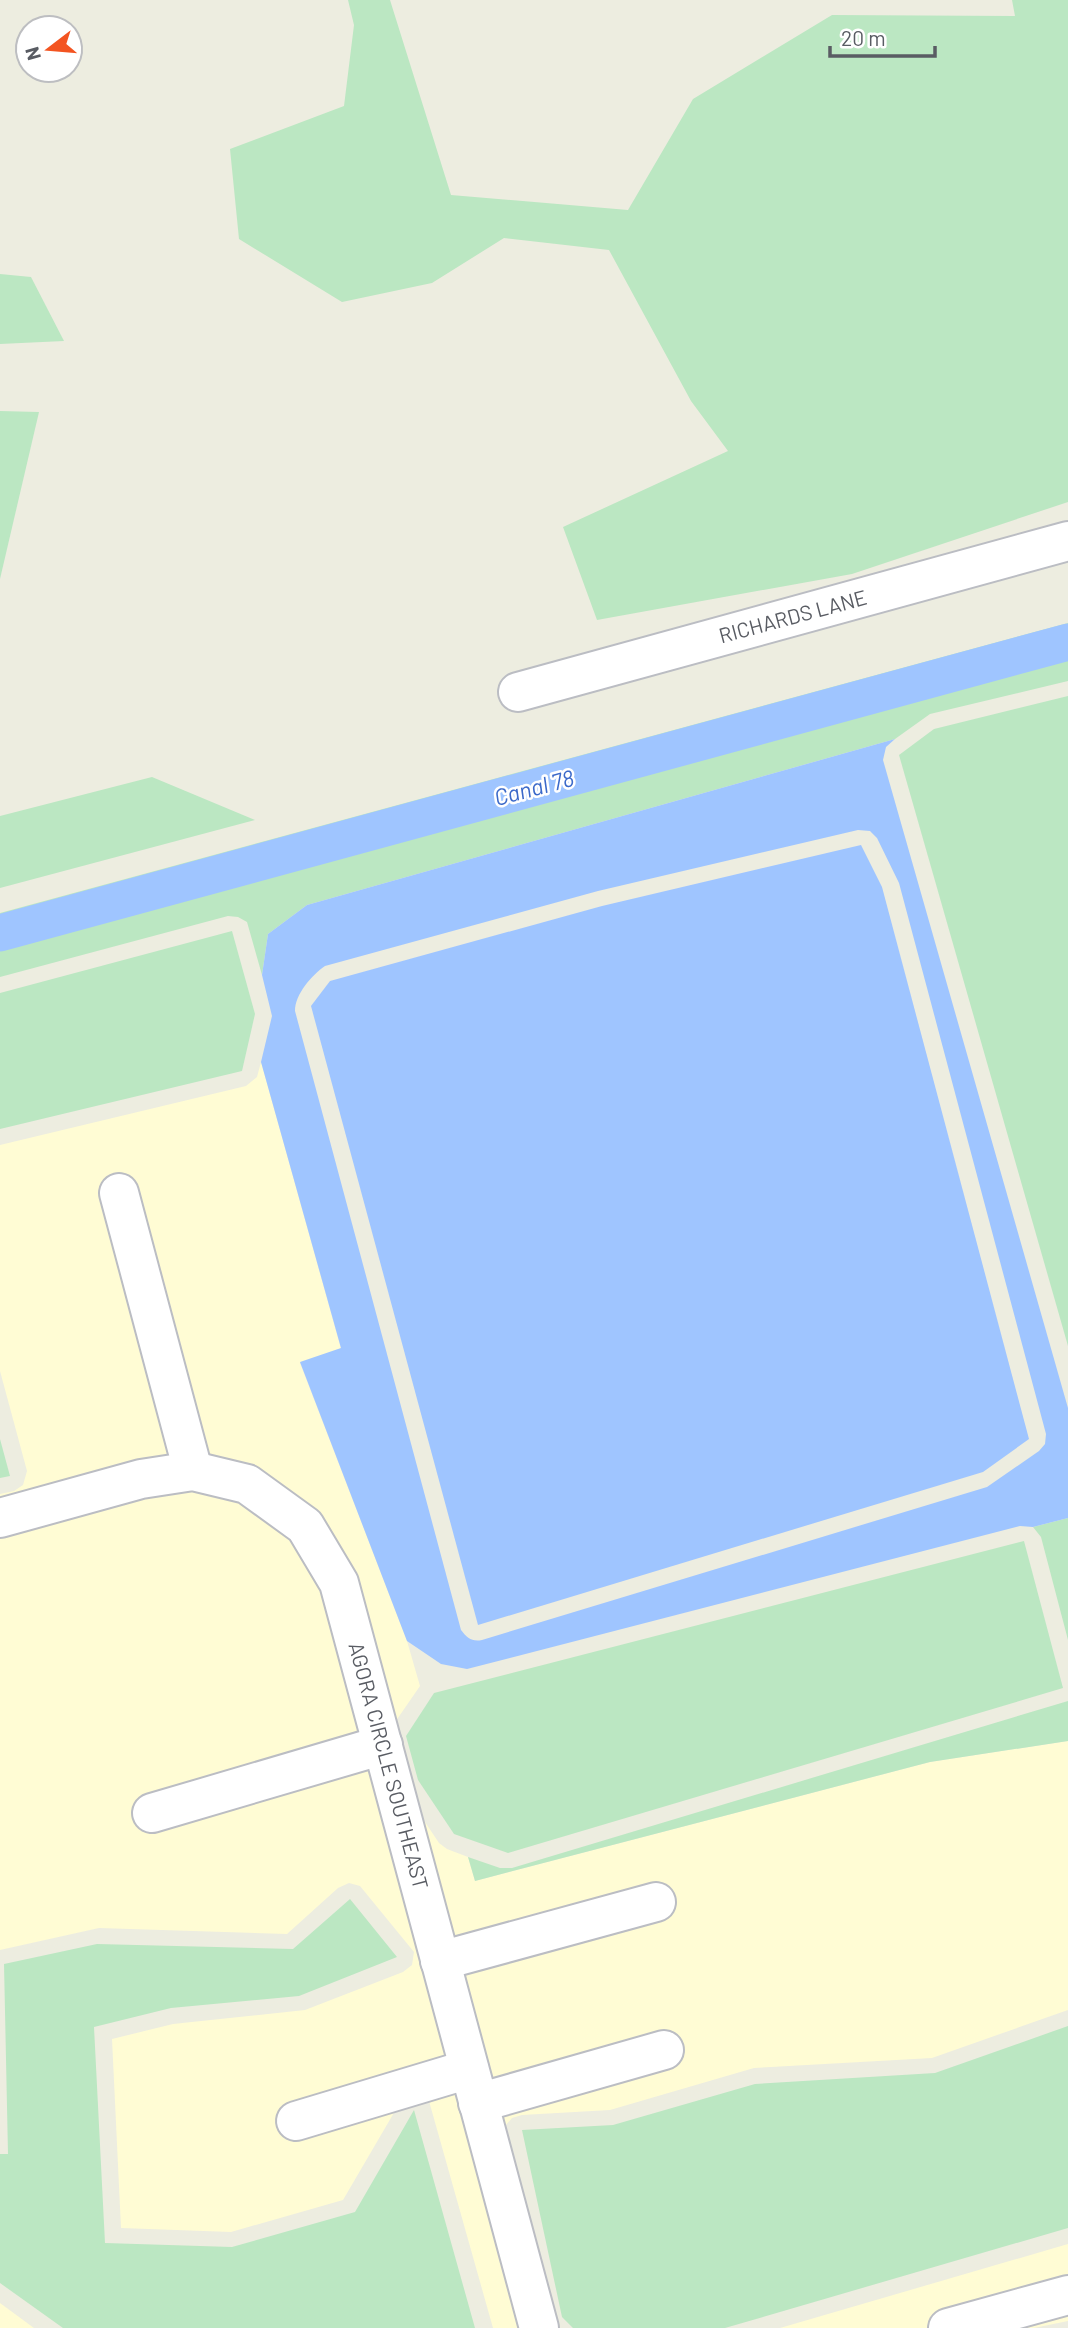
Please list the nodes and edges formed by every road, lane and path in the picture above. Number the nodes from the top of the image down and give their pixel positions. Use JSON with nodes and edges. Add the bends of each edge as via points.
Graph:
{"nodes":[{"id":1,"x":1068,"y":541,"type":"edge"},
{"id":2,"x":518,"y":692,"type":"dead end"},
{"id":3,"x":119,"y":1194,"type":"dead end"},
{"id":4,"x":193,"y":1471,"type":"junction"},
{"id":5,"x":0,"y":1518,"type":"edge"},
{"id":6,"x":383,"y":1745,"type":"junction"},
{"id":7,"x":152,"y":1813,"type":"dead end"},
{"id":8,"x":656,"y":1902,"type":"dead end"},
{"id":9,"x":440,"y":1961,"type":"junction"},
{"id":10,"x":664,"y":2050,"type":"dead end"},
{"id":11,"x":474,"y":2086,"type":"junction"},
{"id":12,"x":296,"y":2121,"type":"dead end"},
{"id":13,"x":1068,"y":2295,"type":"edge"},
{"id":14,"x":539,"y":2328,"type":"edge"},
{"id":15,"x":948,"y":2328,"type":"edge"}],
"edges":[{"from":1,"to":2,"type":"street","name":"RICHARDS LANE"},
{"from":3,"to":4,"type":"street"},
{"from":4,"to":5,"type":"street","name":"AGORA CIRCLE SOUTHEAST","via":[[141,1479]]},
{"from":4,"to":6,"type":"street","name":"AGORA CIRCLE SOUTHEAST","via":[[247,1484],[305,1526],[339,1584]]},
{"from":6,"to":7,"type":"street"},
{"from":6,"to":9,"type":"street","name":"AGORA CIRCLE SOUTHEAST"},
{"from":8,"to":9,"type":"street"},
{"from":9,"to":11,"type":"street","name":"AGORA CIRCLE SOUTHEAST"},
{"from":10,"to":11,"type":"street"},
{"from":11,"to":12,"type":"street"},
{"from":11,"to":14,"type":"street","name":"AGORA CIRCLE SOUTHEAST"},
{"from":13,"to":15,"type":"street"}]}
